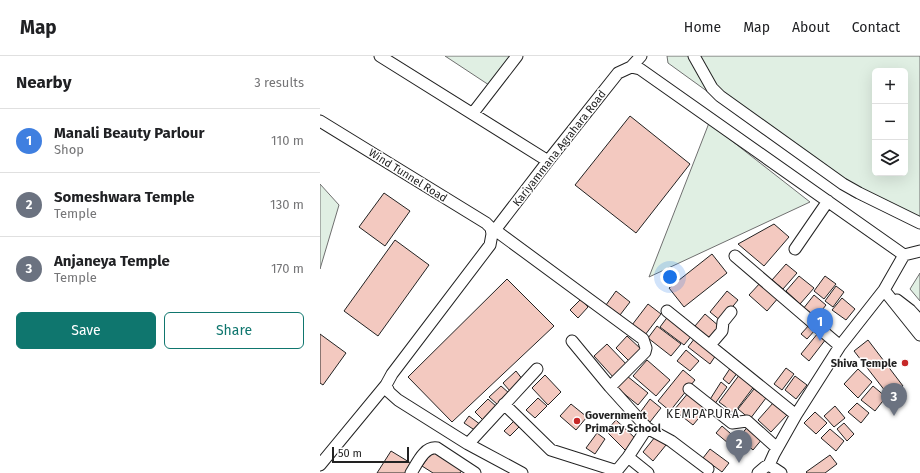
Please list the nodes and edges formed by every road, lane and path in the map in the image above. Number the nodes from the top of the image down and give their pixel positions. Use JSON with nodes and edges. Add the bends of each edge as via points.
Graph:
{"nodes":[{"id":1,"x":380,"y":56,"type":"edge"},
{"id":2,"x":517,"y":56,"type":"edge"},
{"id":3,"x":641,"y":56,"type":"edge"},
{"id":4,"x":694,"y":56,"type":"edge"},
{"id":5,"x":631,"y":67,"type":"junction"},
{"id":6,"x":473,"y":114,"type":"junction"},
{"id":7,"x":320,"y":121,"type":"edge"},
{"id":8,"x":548,"y":161,"type":"junction"},
{"id":9,"x":828,"y":201,"type":"junction"},
{"id":10,"x":920,"y":222,"type":"edge"},
{"id":11,"x":494,"y":232,"type":"junction"},
{"id":12,"x":795,"y":249,"type":"dead end"},
{"id":13,"x":920,"y":251,"type":"edge"},
{"id":14,"x":904,"y":255,"type":"junction"},
{"id":15,"x":735,"y":256,"type":"dead end"},
{"id":16,"x":884,"y":290,"type":"junction"},
{"id":17,"x":667,"y":311,"type":"dead end"},
{"id":18,"x":731,"y":312,"type":"dead end"},
{"id":19,"x":920,"y":321,"type":"edge"},
{"id":20,"x":920,"y":335,"type":"edge"},
{"id":21,"x":572,"y":341,"type":"dead end"},
{"id":22,"x":710,"y":346,"type":"junction"},
{"id":23,"x":840,"y":346,"type":"junction"},
{"id":24,"x":537,"y":369,"type":"dead end"},
{"id":25,"x":386,"y":385,"type":"junction"},
{"id":26,"x":610,"y":388,"type":"junction"},
{"id":27,"x":689,"y":389,"type":"dead end"},
{"id":28,"x":504,"y":404,"type":"junction"},
{"id":29,"x":796,"y":415,"type":"junction"},
{"id":30,"x":647,"y":428,"type":"junction"},
{"id":31,"x":468,"y":444,"type":"junction"},
{"id":32,"x":777,"y":448,"type":"junction"},
{"id":33,"x":628,"y":457,"type":"junction"},
{"id":34,"x":320,"y":465,"type":"edge"},
{"id":35,"x":769,"y":466,"type":"junction"},
{"id":36,"x":708,"y":469,"type":"dead end"},
{"id":37,"x":616,"y":472,"type":"edge"},
{"id":38,"x":411,"y":473,"type":"edge"},
{"id":39,"x":475,"y":473,"type":"edge"},
{"id":40,"x":522,"y":473,"type":"edge"},
{"id":41,"x":648,"y":473,"type":"edge"},
{"id":42,"x":758,"y":473,"type":"edge"},
{"id":43,"x":781,"y":473,"type":"edge"}],
"edges":[{"from":1,"to":6,"type":"street"},
{"from":2,"to":6,"type":"street"},
{"from":3,"to":5,"type":"street","name":"Kariyammana Agrahara Road"},
{"from":4,"to":10,"type":"street","via":[[712,88],[720,96],[843,184]]},
{"from":5,"to":8,"type":"street","name":"Kariyammana Agrahara Road","via":[[618,74]]},
{"from":5,"to":9,"type":"street","via":[[640,69]]},
{"from":6,"to":8,"type":"street"},
{"from":7,"to":11,"type":"street","name":"Wind Tunnel Road","via":[[486,223]]},
{"from":8,"to":11,"type":"street","name":"Kariyammana Agrahara Road"},
{"from":9,"to":12,"type":"street"},
{"from":9,"to":14,"type":"street"},
{"from":11,"to":25,"type":"street","name":"Kariyammana Agrahara Road","via":[[490,245]]},
{"from":11,"to":26,"type":"street","name":"Wind Tunnel Road","via":[[645,343],[646,352]]},
{"from":13,"to":14,"type":"street"},
{"from":14,"to":16,"type":"street"},
{"from":15,"to":23,"type":"street"},
{"from":16,"to":19,"type":"street"},
{"from":16,"to":20,"type":"street"},
{"from":16,"to":23,"type":"street"},
{"from":17,"to":22,"type":"street"},
{"from":18,"to":22,"type":"street","via":[[723,322],[722,331]]},
{"from":21,"to":26,"type":"street"},
{"from":22,"to":29,"type":"street"},
{"from":23,"to":29,"type":"street"},
{"from":24,"to":28,"type":"street"},
{"from":25,"to":31,"type":"street","via":[[389,392],[398,400]]},
{"from":25,"to":34,"type":"street","name":"Kariyammana Agrahara Road"},
{"from":26,"to":30,"type":"street"},
{"from":27,"to":32,"type":"street","via":[[732,423],[747,422]]},
{"from":28,"to":31,"type":"street"},
{"from":28,"to":37,"type":"street","via":[[551,450]]},
{"from":29,"to":32,"type":"street"},
{"from":30,"to":33,"type":"street"},
{"from":30,"to":36,"type":"street","via":[[672,441]]},
{"from":31,"to":40,"type":"street"},
{"from":32,"to":35,"type":"street"},
{"from":33,"to":37,"type":"street"},
{"from":33,"to":41,"type":"street"},
{"from":35,"to":42,"type":"street"},
{"from":35,"to":43,"type":"street"},
{"from":38,"to":39,"type":"street","via":[[426,452],[432,448],[437,448]]}]}
